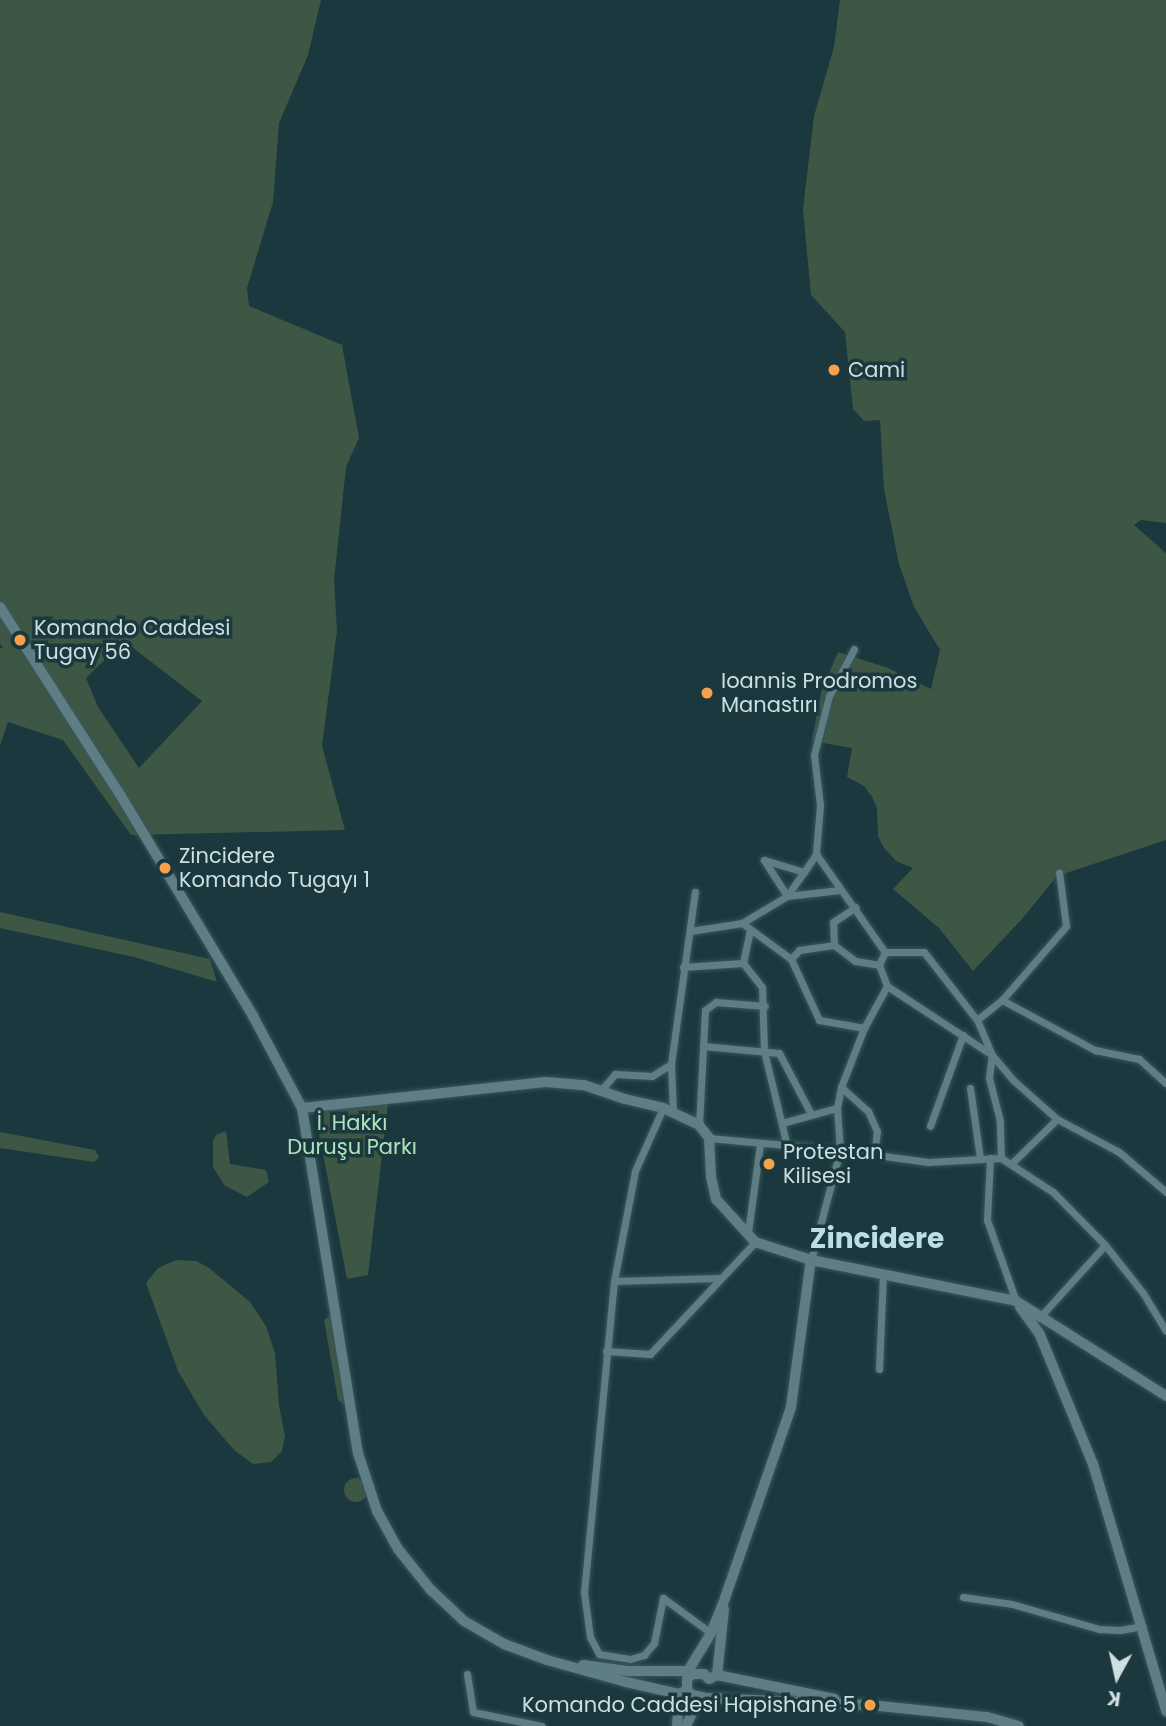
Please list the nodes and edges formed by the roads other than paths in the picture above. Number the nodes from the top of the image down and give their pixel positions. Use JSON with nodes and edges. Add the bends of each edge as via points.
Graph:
{"nodes":[{"id":1,"x":0,"y":607,"type":"edge"},
{"id":2,"x":854,"y":649,"type":"dead end"},
{"id":3,"x":816,"y":854,"type":"junction"},
{"id":4,"x":804,"y":872,"type":"junction"},
{"id":5,"x":1059,"y":872,"type":"dead end"},
{"id":6,"x":840,"y":890,"type":"junction"},
{"id":7,"x":695,"y":892,"type":"dead end"},
{"id":8,"x":787,"y":896,"type":"junction"},
{"id":9,"x":856,"y":907,"type":"junction"},
{"id":10,"x":742,"y":923,"type":"junction"},
{"id":11,"x":750,"y":930,"type":"junction"},
{"id":12,"x":690,"y":931,"type":"junction"},
{"id":13,"x":834,"y":945,"type":"junction"},
{"id":14,"x":885,"y":952,"type":"junction"},
{"id":15,"x":791,"y":959,"type":"junction"},
{"id":16,"x":743,"y":963,"type":"junction"},
{"id":17,"x":879,"y":965,"type":"junction"},
{"id":18,"x":683,"y":967,"type":"junction"},
{"id":19,"x":887,"y":986,"type":"junction"},
{"id":20,"x":1002,"y":1000,"type":"junction"},
{"id":21,"x":765,"y":1006,"type":"junction"},
{"id":22,"x":977,"y":1020,"type":"junction"},
{"id":23,"x":864,"y":1028,"type":"junction"},
{"id":24,"x":963,"y":1035,"type":"junction"},
{"id":25,"x":703,"y":1046,"type":"junction"},
{"id":26,"x":764,"y":1051,"type":"junction"},
{"id":27,"x":992,"y":1055,"type":"junction"},
{"id":28,"x":671,"y":1064,"type":"junction"},
{"id":29,"x":1166,"y":1083,"type":"edge"},
{"id":30,"x":841,"y":1087,"type":"junction"},
{"id":31,"x":971,"y":1088,"type":"dead end"},
{"id":32,"x":602,"y":1089,"type":"junction"},
{"id":33,"x":302,"y":1108,"type":"junction"},
{"id":34,"x":837,"y":1108,"type":"junction"},
{"id":35,"x":668,"y":1110,"type":"junction"},
{"id":36,"x":811,"y":1114,"type":"junction"},
{"id":37,"x":1057,"y":1119,"type":"junction"},
{"id":38,"x":782,"y":1123,"type":"junction"},
{"id":39,"x":699,"y":1125,"type":"junction"},
{"id":40,"x":930,"y":1126,"type":"dead end"},
{"id":41,"x":709,"y":1138,"type":"junction"},
{"id":42,"x":760,"y":1144,"type":"junction"},
{"id":43,"x":787,"y":1146,"type":"junction"},
{"id":44,"x":841,"y":1150,"type":"junction"},
{"id":45,"x":874,"y":1155,"type":"junction"},
{"id":46,"x":980,"y":1158,"type":"junction"},
{"id":47,"x":990,"y":1158,"type":"junction"},
{"id":48,"x":1001,"y":1158,"type":"junction"},
{"id":49,"x":1012,"y":1164,"type":"junction"},
{"id":50,"x":1166,"y":1192,"type":"edge"},
{"id":51,"x":748,"y":1232,"type":"junction"},
{"id":52,"x":755,"y":1242,"type":"junction"},
{"id":53,"x":1105,"y":1245,"type":"junction"},
{"id":54,"x":811,"y":1260,"type":"junction"},
{"id":55,"x":883,"y":1273,"type":"junction"},
{"id":56,"x":719,"y":1278,"type":"junction"},
{"id":57,"x":614,"y":1281,"type":"junction"},
{"id":58,"x":1016,"y":1301,"type":"junction"},
{"id":59,"x":1039,"y":1318,"type":"junction"},
{"id":60,"x":1166,"y":1331,"type":"edge"},
{"id":61,"x":606,"y":1351,"type":"junction"},
{"id":62,"x":878,"y":1369,"type":"dead end"},
{"id":63,"x":1166,"y":1396,"type":"edge"},
{"id":64,"x":963,"y":1597,"type":"dead end"},
{"id":65,"x":725,"y":1598,"type":"junction"},
{"id":66,"x":1143,"y":1626,"type":"junction"},
{"id":67,"x":710,"y":1633,"type":"junction"},
{"id":68,"x":547,"y":1660,"type":"junction"},
{"id":69,"x":690,"y":1673,"type":"junction"},
{"id":70,"x":467,"y":1674,"type":"dead end"},
{"id":71,"x":713,"y":1677,"type":"junction"},
{"id":72,"x":683,"y":1692,"type":"junction"},
{"id":73,"x":706,"y":1697,"type":"junction"},
{"id":74,"x":870,"y":1705,"type":"junction"},
{"id":75,"x":1166,"y":1711,"type":"edge"},
{"id":76,"x":988,"y":1721,"type":"edge"},
{"id":77,"x":511,"y":1723,"type":"edge"},
{"id":78,"x":1012,"y":1725,"type":"edge"},
{"id":79,"x":542,"y":1726,"type":"edge"},
{"id":80,"x":677,"y":1726,"type":"edge"},
{"id":81,"x":687,"y":1726,"type":"edge"}],
"edges":[{"from":1,"to":33,"type":"street","via":[[133,816],[253,1016]]},
{"from":2,"to":3,"type":"street","via":[[830,696],[814,755],[820,805]]},
{"from":3,"to":4,"type":"street"},
{"from":3,"to":6,"type":"street"},
{"from":4,"to":8,"type":"street"},
{"from":4,"to":8,"type":"street","via":[[764,860]]},
{"from":5,"to":20,"type":"street","via":[[1066,926]]},
{"from":6,"to":8,"type":"street"},
{"from":6,"to":9,"type":"street"},
{"from":7,"to":12,"type":"street"},
{"from":8,"to":10,"type":"street"},
{"from":9,"to":13,"type":"street","via":[[833,922]]},
{"from":9,"to":14,"type":"street"},
{"from":10,"to":11,"type":"street"},
{"from":10,"to":12,"type":"street"},
{"from":11,"to":15,"type":"street"},
{"from":11,"to":16,"type":"street"},
{"from":12,"to":18,"type":"street"},
{"from":13,"to":15,"type":"street","via":[[799,950]]},
{"from":13,"to":17,"type":"street","via":[[855,961]]},
{"from":14,"to":17,"type":"street"},
{"from":14,"to":22,"type":"street","via":[[923,952]]},
{"from":15,"to":23,"type":"street","via":[[819,1020]]},
{"from":16,"to":18,"type":"street"},
{"from":16,"to":21,"type":"street","via":[[762,987]]},
{"from":17,"to":19,"type":"street"},
{"from":18,"to":28,"type":"street"},
{"from":19,"to":23,"type":"street"},
{"from":19,"to":24,"type":"street"},
{"from":20,"to":22,"type":"street"},
{"from":20,"to":29,"type":"street","via":[[1095,1050],[1139,1059]]},
{"from":21,"to":25,"type":"street","via":[[716,1002],[705,1010]]},
{"from":21,"to":26,"type":"street"},
{"from":22,"to":27,"type":"street"},
{"from":23,"to":30,"type":"street"},
{"from":24,"to":27,"type":"street"},
{"from":24,"to":40,"type":"street"},
{"from":25,"to":26,"type":"street"},
{"from":25,"to":39,"type":"street"},
{"from":26,"to":36,"type":"street","via":[[779,1053]]},
{"from":26,"to":38,"type":"street"},
{"from":27,"to":37,"type":"street"},
{"from":27,"to":48,"type":"street","via":[[989,1079],[1000,1121]]},
{"from":28,"to":32,"type":"street","via":[[652,1076],[615,1074]]},
{"from":28,"to":35,"type":"street"},
{"from":30,"to":34,"type":"street"},
{"from":30,"to":45,"type":"street","via":[[868,1111],[877,1131]]},
{"from":31,"to":46,"type":"street"},
{"from":32,"to":33,"type":"street","via":[[546,1082]]},
{"from":32,"to":35,"type":"street"},
{"from":33,"to":68,"type":"street","via":[[358,1452],[377,1511],[398,1549],[464,1621],[504,1644]]},
{"from":34,"to":36,"type":"street"},
{"from":34,"to":44,"type":"street"},
{"from":35,"to":39,"type":"street"},
{"from":35,"to":57,"type":"street","via":[[635,1171]]},
{"from":36,"to":38,"type":"street"},
{"from":37,"to":49,"type":"street"},
{"from":37,"to":50,"type":"street","via":[[1119,1152]]},
{"from":38,"to":43,"type":"street"},
{"from":39,"to":41,"type":"street"},
{"from":41,"to":42,"type":"street"},
{"from":41,"to":51,"type":"street","via":[[716,1199]]},
{"from":42,"to":43,"type":"street"},
{"from":42,"to":51,"type":"street"},
{"from":43,"to":44,"type":"street"},
{"from":44,"to":45,"type":"street"},
{"from":44,"to":54,"type":"street"},
{"from":45,"to":46,"type":"street","via":[[928,1162]]},
{"from":46,"to":47,"type":"street"},
{"from":47,"to":48,"type":"street"},
{"from":47,"to":58,"type":"street","via":[[987,1220]]},
{"from":48,"to":49,"type":"street"},
{"from":49,"to":53,"type":"street","via":[[1053,1192]]},
{"from":51,"to":52,"type":"street"},
{"from":52,"to":54,"type":"street"},
{"from":52,"to":56,"type":"street"},
{"from":53,"to":59,"type":"street"},
{"from":53,"to":60,"type":"street"},
{"from":54,"to":55,"type":"street"},
{"from":54,"to":65,"type":"street","via":[[792,1407]]},
{"from":55,"to":58,"type":"street"},
{"from":55,"to":62,"type":"street"},
{"from":56,"to":57,"type":"street"},
{"from":56,"to":61,"type":"street","via":[[650,1354]]},
{"from":57,"to":61,"type":"street"},
{"from":58,"to":59,"type":"street"},
{"from":58,"to":66,"type":"street","via":[[1040,1335],[1093,1464]]},
{"from":59,"to":63,"type":"street"},
{"from":61,"to":67,"type":"street","via":[[584,1592],[590,1637],[599,1654],[630,1659],[644,1655],[654,1643],[663,1598]]},
{"from":64,"to":66,"type":"street","via":[[1012,1604],[1099,1629]]},
{"from":65,"to":67,"type":"street"},
{"from":65,"to":71,"type":"street"},
{"from":66,"to":75,"type":"street"},
{"from":67,"to":69,"type":"street"},
{"from":68,"to":69,"type":"street","via":[[628,1671]]},
{"from":68,"to":72,"type":"street"},
{"from":69,"to":71,"type":"street"},
{"from":69,"to":72,"type":"street"},
{"from":70,"to":77,"type":"street","via":[[473,1712]]},
{"from":71,"to":73,"type":"street"},
{"from":71,"to":74,"type":"street"},
{"from":72,"to":73,"type":"street"},
{"from":72,"to":80,"type":"street"},
{"from":73,"to":74,"type":"street"},
{"from":73,"to":81,"type":"street"},
{"from":74,"to":76,"type":"street"},
{"from":76,"to":78,"type":"street"},
{"from":77,"to":79,"type":"street"}]}
